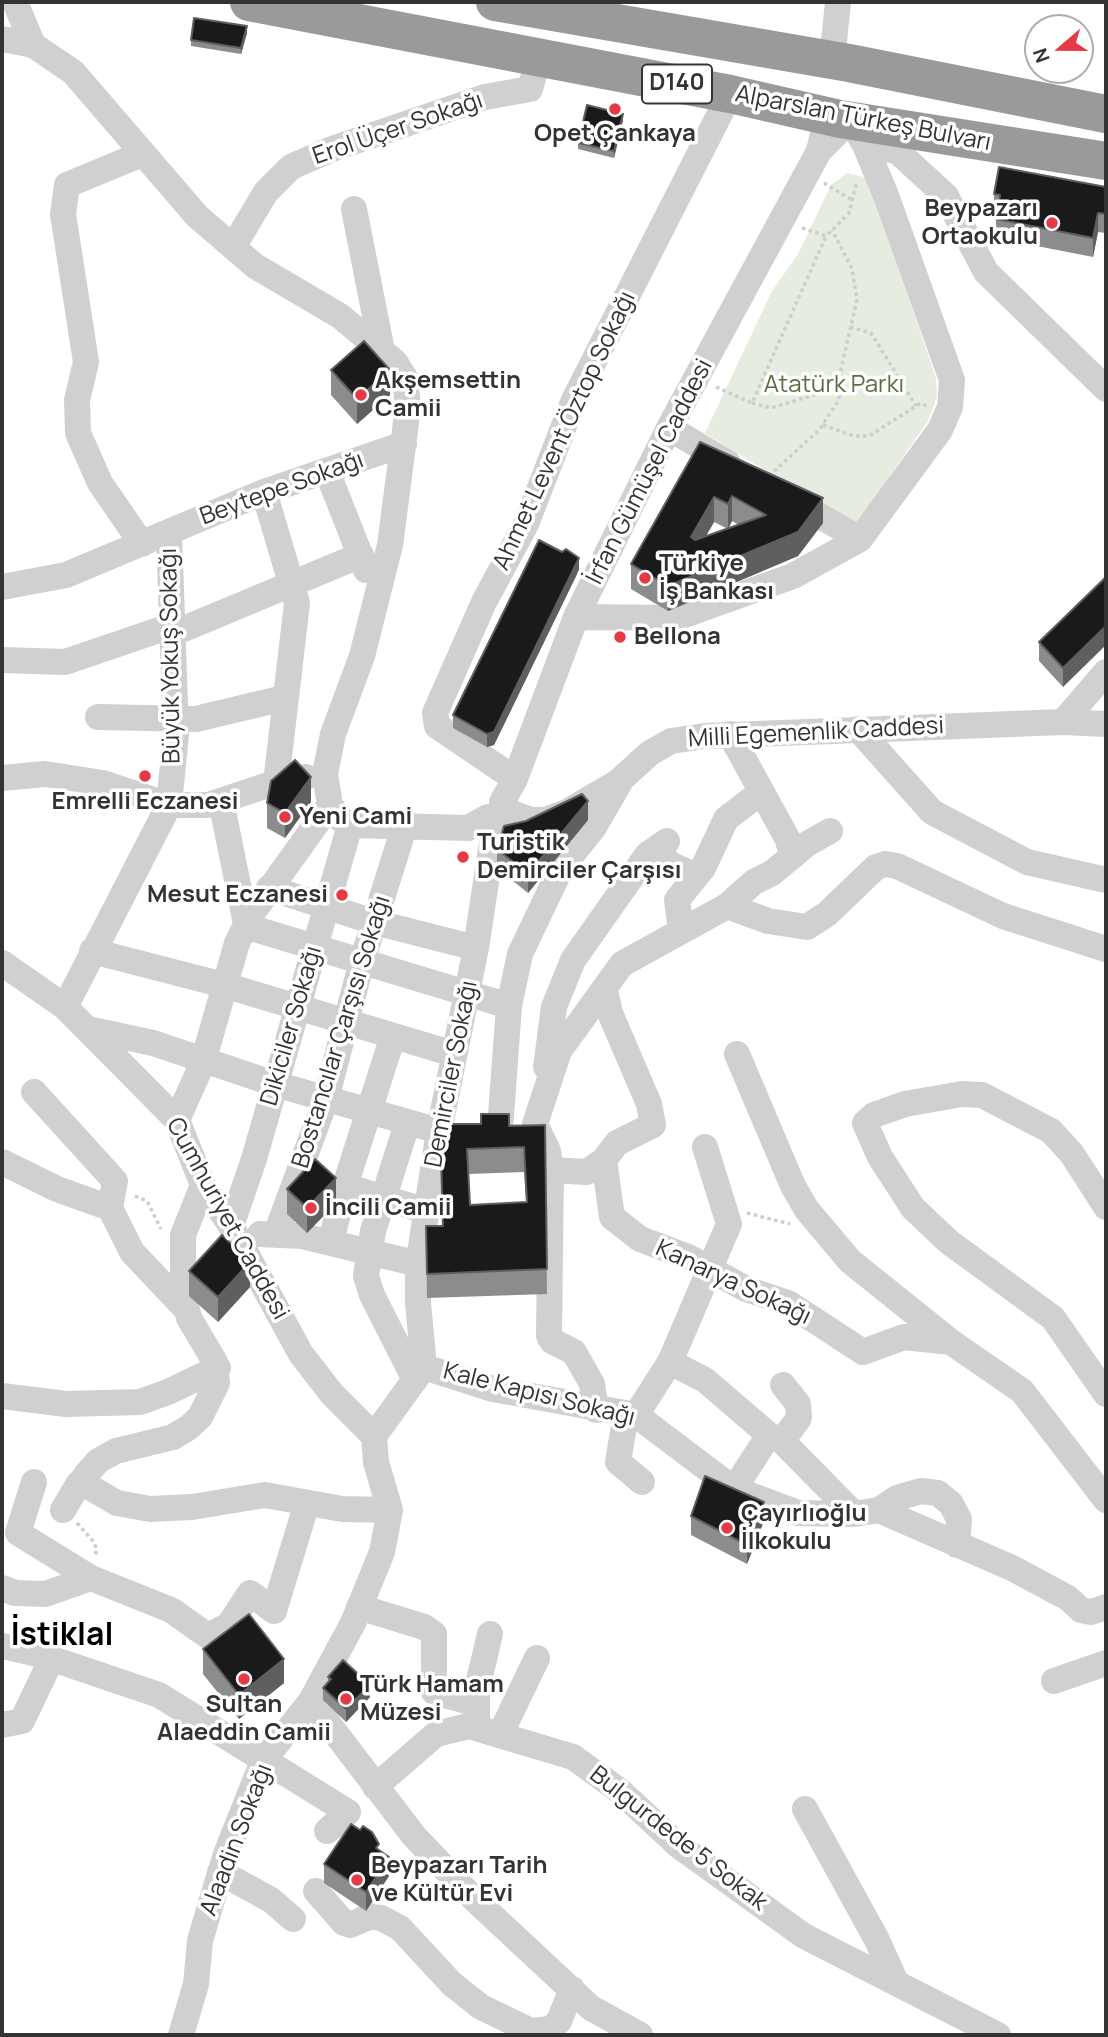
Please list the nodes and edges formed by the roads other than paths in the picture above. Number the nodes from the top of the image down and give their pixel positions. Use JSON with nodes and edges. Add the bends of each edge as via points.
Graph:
{"nodes":[{"id":1,"x":15,"y":2,"type":"edge"},
{"id":2,"x":249,"y":2,"type":"edge"},
{"id":3,"x":838,"y":2,"type":"edge"},
{"id":4,"x":517,"y":4,"type":"edge"},
{"id":5,"x":2,"y":39,"type":"edge"},
{"id":6,"x":33,"y":45,"type":"junction"},
{"id":7,"x":539,"y":57,"type":"junction"},
{"id":8,"x":846,"y":63,"type":"junction"},
{"id":9,"x":730,"y":94,"type":"junction"},
{"id":10,"x":1106,"y":114,"type":"edge"},
{"id":11,"x":840,"y":145,"type":"junction"},
{"id":12,"x":142,"y":154,"type":"junction"},
{"id":13,"x":1106,"y":161,"type":"edge"},
{"id":14,"x":354,"y":209,"type":"dead end"},
{"id":15,"x":233,"y":247,"type":"junction"},
{"id":16,"x":382,"y":351,"type":"junction"},
{"id":17,"x":1106,"y":389,"type":"edge"},
{"id":18,"x":669,"y":428,"type":"junction"},
{"id":19,"x":404,"y":444,"type":"junction"},
{"id":20,"x":327,"y":471,"type":"junction"},
{"id":21,"x":264,"y":492,"type":"junction"},
{"id":22,"x":169,"y":532,"type":"junction"},
{"id":23,"x":860,"y":539,"type":"junction"},
{"id":24,"x":142,"y":544,"type":"junction"},
{"id":25,"x":361,"y":555,"type":"junction"},
{"id":26,"x":294,"y":583,"type":"junction"},
{"id":27,"x":2,"y":587,"type":"edge"},
{"id":28,"x":376,"y":599,"type":"junction"},
{"id":29,"x":576,"y":617,"type":"junction"},
{"id":30,"x":174,"y":633,"type":"junction"},
{"id":31,"x":2,"y":660,"type":"edge"},
{"id":32,"x":1106,"y":672,"type":"edge"},
{"id":33,"x":284,"y":698,"type":"junction"},
{"id":34,"x":98,"y":717,"type":"dead end"},
{"id":35,"x":176,"y":717,"type":"junction"},
{"id":36,"x":1063,"y":722,"type":"junction"},
{"id":37,"x":1106,"y":724,"type":"edge"},
{"id":38,"x":858,"y":729,"type":"junction"},
{"id":39,"x":730,"y":734,"type":"junction"},
{"id":40,"x":325,"y":774,"type":"junction"},
{"id":41,"x":2,"y":778,"type":"edge"},
{"id":42,"x":620,"y":780,"type":"junction"},
{"id":43,"x":276,"y":783,"type":"junction"},
{"id":44,"x":761,"y":792,"type":"junction"},
{"id":45,"x":221,"y":801,"type":"junction"},
{"id":46,"x":169,"y":805,"type":"junction"},
{"id":47,"x":330,"y":805,"type":"junction"},
{"id":48,"x":502,"y":807,"type":"junction"},
{"id":49,"x":350,"y":825,"type":"junction"},
{"id":50,"x":404,"y":828,"type":"junction"},
{"id":51,"x":830,"y":831,"type":"dead end"},
{"id":52,"x":793,"y":856,"type":"junction"},
{"id":53,"x":696,"y":876,"type":"junction"},
{"id":54,"x":1106,"y":880,"type":"edge"},
{"id":55,"x":269,"y":888,"type":"junction"},
{"id":56,"x":727,"y":906,"type":"junction"},
{"id":57,"x":327,"y":908,"type":"junction"},
{"id":58,"x":374,"y":922,"type":"junction"},
{"id":59,"x":246,"y":925,"type":"junction"},
{"id":60,"x":681,"y":930,"type":"junction"},
{"id":61,"x":314,"y":945,"type":"junction"},
{"id":62,"x":476,"y":947,"type":"junction"},
{"id":63,"x":1106,"y":949,"type":"edge"},
{"id":64,"x":92,"y":951,"type":"junction"},
{"id":65,"x":362,"y":961,"type":"junction"},
{"id":66,"x":2,"y":963,"type":"edge"},
{"id":67,"x":224,"y":985,"type":"junction"},
{"id":68,"x":605,"y":991,"type":"junction"},
{"id":69,"x":467,"y":994,"type":"junction"},
{"id":70,"x":509,"y":1006,"type":"junction"},
{"id":71,"x":65,"y":1007,"type":"junction"},
{"id":72,"x":296,"y":1007,"type":"junction"},
{"id":73,"x":346,"y":1022,"type":"junction"},
{"id":74,"x":88,"y":1029,"type":"junction"},
{"id":75,"x":393,"y":1036,"type":"junction"},
{"id":76,"x":454,"y":1054,"type":"junction"},
{"id":77,"x":737,"y":1054,"type":"dead end"},
{"id":78,"x":203,"y":1062,"type":"junction"},
{"id":79,"x":275,"y":1084,"type":"junction"},
{"id":80,"x":34,"y":1092,"type":"dead end"},
{"id":81,"x":545,"y":1092,"type":"junction"},
{"id":82,"x":326,"y":1099,"type":"junction"},
{"id":83,"x":369,"y":1113,"type":"junction"},
{"id":84,"x":177,"y":1120,"type":"junction"},
{"id":85,"x":407,"y":1124,"type":"junction"},
{"id":86,"x":534,"y":1124,"type":"junction"},
{"id":87,"x":463,"y":1135,"type":"junction"},
{"id":88,"x":705,"y":1147,"type":"dead end"},
{"id":89,"x":604,"y":1160,"type":"junction"},
{"id":90,"x":2,"y":1162,"type":"edge"},
{"id":91,"x":551,"y":1170,"type":"junction"},
{"id":92,"x":203,"y":1185,"type":"junction"},
{"id":93,"x":345,"y":1186,"type":"junction"},
{"id":94,"x":383,"y":1197,"type":"junction"},
{"id":95,"x":111,"y":1198,"type":"junction"},
{"id":96,"x":1106,"y":1207,"type":"edge"},
{"id":97,"x":426,"y":1211,"type":"junction"},
{"id":98,"x":233,"y":1230,"type":"junction"},
{"id":99,"x":276,"y":1234,"type":"junction"},
{"id":100,"x":331,"y":1241,"type":"junction"},
{"id":101,"x":369,"y":1251,"type":"junction"},
{"id":102,"x":419,"y":1264,"type":"junction"},
{"id":103,"x":707,"y":1270,"type":"junction"},
{"id":104,"x":187,"y":1310,"type":"junction"},
{"id":105,"x":951,"y":1342,"type":"junction"},
{"id":106,"x":670,"y":1362,"type":"junction"},
{"id":107,"x":218,"y":1368,"type":"junction"},
{"id":108,"x":420,"y":1373,"type":"junction"},
{"id":109,"x":783,"y":1385,"type":"dead end"},
{"id":110,"x":1106,"y":1394,"type":"edge"},
{"id":111,"x":2,"y":1396,"type":"edge"},
{"id":112,"x":596,"y":1410,"type":"junction"},
{"id":113,"x":631,"y":1415,"type":"junction"},
{"id":114,"x":374,"y":1436,"type":"junction"},
{"id":115,"x":775,"y":1438,"type":"junction"},
{"id":116,"x":34,"y":1482,"type":"dead end"},
{"id":117,"x":642,"y":1482,"type":"dead end"},
{"id":118,"x":84,"y":1484,"type":"junction"},
{"id":119,"x":734,"y":1489,"type":"junction"},
{"id":120,"x":1106,"y":1500,"type":"edge"},
{"id":121,"x":307,"y":1503,"type":"junction"},
{"id":122,"x":63,"y":1510,"type":"road end"},
{"id":123,"x":390,"y":1510,"type":"junction"},
{"id":124,"x":866,"y":1512,"type":"junction"},
{"id":125,"x":10,"y":1525,"type":"edge"},
{"id":126,"x":957,"y":1545,"type":"junction"},
{"id":127,"x":89,"y":1577,"type":"junction"},
{"id":128,"x":2,"y":1588,"type":"edge"},
{"id":129,"x":359,"y":1607,"type":"junction"},
{"id":130,"x":1106,"y":1607,"type":"edge"},
{"id":131,"x":490,"y":1634,"type":"dead end"},
{"id":132,"x":2,"y":1646,"type":"edge"},
{"id":133,"x":52,"y":1658,"type":"junction"},
{"id":134,"x":537,"y":1658,"type":"dead end"},
{"id":135,"x":1106,"y":1663,"type":"edge"},
{"id":136,"x":1054,"y":1681,"type":"dead end"},
{"id":137,"x":311,"y":1701,"type":"junction"},
{"id":138,"x":485,"y":1722,"type":"junction"},
{"id":139,"x":4,"y":1726,"type":"edge"},
{"id":140,"x":263,"y":1762,"type":"junction"},
{"id":141,"x":376,"y":1787,"type":"junction"},
{"id":142,"x":805,"y":1809,"type":"dead end"},
{"id":143,"x":327,"y":1831,"type":"dead end"},
{"id":144,"x":220,"y":1872,"type":"junction"},
{"id":145,"x":316,"y":1891,"type":"dead end"},
{"id":146,"x":293,"y":1919,"type":"dead end"},
{"id":147,"x":896,"y":1982,"type":"junction"},
{"id":148,"x":572,"y":1989,"type":"junction"},
{"id":149,"x":181,"y":2035,"type":"edge"},
{"id":150,"x":640,"y":2035,"type":"edge"},
{"id":151,"x":998,"y":2035,"type":"edge"}],
"edges":[{"from":1,"to":6,"type":"street"},
{"from":2,"to":7,"type":"highway","name":"Alparslan Türkeş Bulvarı","number":"D140"},
{"from":3,"to":8,"type":"street"},
{"from":4,"to":8,"type":"highway","name":"Alparslan Türkeş Bulvarı","number":"D140"},
{"from":5,"to":6,"type":"street"},
{"from":6,"to":12,"type":"street","via":[[73,72]]},
{"from":7,"to":9,"type":"highway","name":"Alparslan Türkeş Bulvarı","number":"D140"},
{"from":7,"to":15,"type":"street","name":"Erol Üçer Sokağı","via":[[530,89],[471,102],[291,167],[266,192]]},
{"from":8,"to":10,"type":"highway","name":"Alparslan Türkeş Bulvarı","number":"D140"},
{"from":8,"to":11,"type":"highway","via":[[870,76],[874,98]]},
{"from":8,"to":11,"type":"highway","via":[[819,72],[813,88],[816,104]]},
{"from":9,"to":11,"type":"highway","name":"Alparslan Türkeş Bulvarı","number":"D140"},
{"from":9,"to":48,"type":"street","name":"Ahmet Levent Öztop Sokağı","via":[[574,400],[526,524],[484,602],[435,713],[437,726]]},
{"from":11,"to":13,"type":"highway","name":"Alparslan Türkeş Bulvarı","number":"D140"},
{"from":11,"to":17,"type":"street","via":[[897,151],[946,196],[986,272]]},
{"from":11,"to":18,"type":"street","name":"İrfan Gümüşel Caddesi","via":[[781,221]]},
{"from":11,"to":23,"type":"street","via":[[952,380],[950,407],[940,430]]},
{"from":12,"to":15,"type":"street","via":[[197,216]]},
{"from":12,"to":24,"type":"street","via":[[66,185],[63,214],[86,362],[76,408],[78,433],[100,483]]},
{"from":14,"to":16,"type":"street"},
{"from":15,"to":16,"type":"street","via":[[256,266],[340,316]]},
{"from":16,"to":19,"type":"street","via":[[405,378]]},
{"from":18,"to":23,"type":"street"},
{"from":18,"to":29,"type":"street","name":"İrfan Gümüşel Caddesi"},
{"from":19,"to":20,"type":"street","name":"Beytepe Sokağı"},
{"from":19,"to":28,"type":"street","via":[[390,545]]},
{"from":20,"to":21,"type":"street","name":"Beytepe Sokağı"},
{"from":20,"to":25,"type":"street"},
{"from":21,"to":22,"type":"street","name":"Beytepe Sokağı"},
{"from":21,"to":26,"type":"street"},
{"from":22,"to":24,"type":"street","name":"Beytepe Sokağı"},
{"from":22,"to":30,"type":"street","name":"Büyük Yokuş Sokağı"},
{"from":23,"to":29,"type":"street","via":[[793,576],[676,618]]},
{"from":24,"to":27,"type":"street","name":"Beytepe Sokağı","via":[[66,575]]},
{"from":25,"to":26,"type":"street"},
{"from":25,"to":28,"type":"street"},
{"from":26,"to":30,"type":"street"},
{"from":26,"to":33,"type":"street","via":[[297,603]]},
{"from":28,"to":40,"type":"street","via":[[362,656],[333,734]]},
{"from":29,"to":48,"type":"street","name":"İrfan Gümüşel Caddesi"},
{"from":30,"to":31,"type":"street","via":[[159,630],[65,662]]},
{"from":30,"to":35,"type":"street","name":"Büyük Yokuş Sokağı"},
{"from":32,"to":36,"type":"street"},
{"from":33,"to":35,"type":"street","via":[[196,719]]},
{"from":33,"to":43,"type":"street"},
{"from":34,"to":35,"type":"street"},
{"from":35,"to":46,"type":"street","name":"Büyük Yokuş Sokağı"},
{"from":36,"to":37,"type":"street","name":"Milli Egemenlik Caddesi"},
{"from":36,"to":38,"type":"street","name":"Milli Egemenlik Caddesi"},
{"from":38,"to":39,"type":"street","name":"Milli Egemenlik Caddesi"},
{"from":38,"to":54,"type":"street","via":[[932,812],[1027,862]]},
{"from":39,"to":42,"type":"street","name":"Milli Egemenlik Caddesi","via":[[671,741]]},
{"from":39,"to":44,"type":"street"},
{"from":40,"to":43,"type":"street"},
{"from":40,"to":47,"type":"street"},
{"from":41,"to":46,"type":"street","via":[[45,774],[103,783]]},
{"from":42,"to":48,"type":"street","name":"Milli Egemenlik Caddesi","via":[[546,820],[531,820]]},
{"from":42,"to":70,"type":"street","via":[[594,827],[561,868],[531,926]]},
{"from":43,"to":45,"type":"street"},
{"from":44,"to":52,"type":"street"},
{"from":44,"to":53,"type":"street","via":[[726,819]]},
{"from":45,"to":46,"type":"street","via":[[208,806]]},
{"from":45,"to":59,"type":"street"},
{"from":46,"to":64,"type":"street","name":"Büyük Yokuş Sokağı"},
{"from":47,"to":49,"type":"street"},
{"from":47,"to":55,"type":"street"},
{"from":48,"to":50,"type":"street","via":[[468,828]]},
{"from":48,"to":62,"type":"street","name":"Demirciler Sokağı"},
{"from":49,"to":50,"type":"street"},
{"from":49,"to":57,"type":"street","name":"Dikiciler Sokağı"},
{"from":50,"to":58,"type":"street","name":"Bostancılar Çarşısı Sokağı"},
{"from":51,"to":52,"type":"street"},
{"from":52,"to":56,"type":"street"},
{"from":53,"to":60,"type":"street","via":[[677,900]]},
{"from":53,"to":81,"type":"street","via":[[668,863],[663,844],[647,855],[573,960],[554,1007]]},
{"from":55,"to":57,"type":"street"},
{"from":55,"to":59,"type":"street"},
{"from":56,"to":60,"type":"street"},
{"from":56,"to":63,"type":"street","via":[[768,921],[807,927],[885,864],[1003,916]]},
{"from":57,"to":58,"type":"street"},
{"from":57,"to":61,"type":"street","name":"Dikiciler Sokağı"},
{"from":58,"to":62,"type":"street"},
{"from":58,"to":65,"type":"street","name":"Bostancılar Çarşısı Sokağı"},
{"from":59,"to":61,"type":"street"},
{"from":59,"to":67,"type":"street"},
{"from":60,"to":68,"type":"street","via":[[622,964]]},
{"from":61,"to":65,"type":"street"},
{"from":61,"to":72,"type":"street","name":"Dikiciler Sokağı"},
{"from":62,"to":69,"type":"street","name":"Demirciler Sokağı"},
{"from":64,"to":67,"type":"street"},
{"from":64,"to":71,"type":"street","name":"Büyük Yokuş Sokağı"},
{"from":65,"to":69,"type":"street"},
{"from":65,"to":73,"type":"street","name":"Bostancılar Çarşısı Sokağı"},
{"from":66,"to":71,"type":"street","name":"Cumhuriyet Caddesi"},
{"from":67,"to":72,"type":"street"},
{"from":67,"to":78,"type":"street"},
{"from":68,"to":81,"type":"street","via":[[559,1051]]},
{"from":68,"to":89,"type":"street","via":[[653,1125],[617,1143]]},
{"from":69,"to":70,"type":"street"},
{"from":69,"to":76,"type":"street","name":"Demirciler Sokağı"},
{"from":70,"to":87,"type":"street"},
{"from":71,"to":74,"type":"street","name":"Cumhuriyet Caddesi"},
{"from":72,"to":73,"type":"street"},
{"from":72,"to":79,"type":"street","name":"Dikiciler Sokağı"},
{"from":73,"to":75,"type":"street"},
{"from":73,"to":82,"type":"street","name":"Bostancılar Çarşısı Sokağı"},
{"from":74,"to":78,"type":"street","via":[[153,1043]]},
{"from":74,"to":84,"type":"street","name":"Cumhuriyet Caddesi"},
{"from":75,"to":76,"type":"street"},
{"from":75,"to":83,"type":"street"},
{"from":76,"to":87,"type":"street","name":"Demirciler Sokağı"},
{"from":77,"to":105,"type":"street","via":[[793,1186],[823,1229],[850,1261]]},
{"from":78,"to":79,"type":"street"},
{"from":78,"to":84,"type":"street"},
{"from":79,"to":82,"type":"street"},
{"from":79,"to":98,"type":"street","name":"Dikiciler Sokağı"},
{"from":80,"to":95,"type":"street","via":[[115,1181]]},
{"from":81,"to":86,"type":"street"},
{"from":82,"to":83,"type":"street"},
{"from":82,"to":99,"type":"street","name":"Bostancılar Çarşısı Sokağı"},
{"from":83,"to":85,"type":"street"},
{"from":83,"to":93,"type":"street"},
{"from":84,"to":92,"type":"street","name":"Cumhuriyet Caddesi"},
{"from":85,"to":87,"type":"street"},
{"from":85,"to":94,"type":"street"},
{"from":86,"to":87,"type":"street"},
{"from":86,"to":91,"type":"street"},
{"from":87,"to":97,"type":"street","name":"Demirciler Sokağı"},
{"from":88,"to":103,"type":"street","via":[[729,1224]]},
{"from":89,"to":91,"type":"street","via":[[587,1172]]},
{"from":89,"to":103,"type":"street","name":"Kanarya Sokağı","via":[[611,1217],[640,1240],[688,1257]]},
{"from":90,"to":95,"type":"street","via":[[57,1189]]},
{"from":91,"to":112,"type":"street","via":[[549,1336],[574,1352],[592,1384]]},
{"from":92,"to":98,"type":"street","name":"Cumhuriyet Caddesi"},
{"from":92,"to":104,"type":"street","via":[[183,1235]]},
{"from":93,"to":94,"type":"street"},
{"from":93,"to":100,"type":"street"},
{"from":94,"to":97,"type":"street"},
{"from":94,"to":101,"type":"street"},
{"from":95,"to":104,"type":"street","via":[[132,1252]]},
{"from":96,"to":110,"type":"street","via":[[1072,1154],[1051,1131],[982,1095],[905,1104],[865,1123],[880,1157],[913,1208],[949,1242],[1053,1318]]},
{"from":97,"to":102,"type":"street","name":"Demirciler Sokağı"},
{"from":98,"to":99,"type":"street"},
{"from":98,"to":114,"type":"street","name":"Cumhuriyet Caddesi","via":[[301,1354]]},
{"from":99,"to":100,"type":"street"},
{"from":100,"to":101,"type":"street"},
{"from":101,"to":102,"type":"street"},
{"from":101,"to":108,"type":"street","via":[[366,1276],[372,1295]]},
{"from":102,"to":108,"type":"street","name":"Demirciler Sokağı"},
{"from":103,"to":105,"type":"street","name":"Kanarya Sokağı","via":[[788,1303],[863,1352],[904,1337]]},
{"from":103,"to":106,"type":"street"},
{"from":104,"to":107,"type":"street"},
{"from":105,"to":120,"type":"street","via":[[1022,1391]]},
{"from":106,"to":113,"type":"street"},
{"from":106,"to":115,"type":"street","via":[[705,1380]]},
{"from":107,"to":111,"type":"street","via":[[140,1402],[66,1404]]},
{"from":107,"to":118,"type":"street","via":[[212,1396],[188,1428],[173,1437],[116,1451],[98,1461]]},
{"from":108,"to":112,"type":"street","name":"Kale Kapısı Sokağı"},
{"from":108,"to":114,"type":"street"},
{"from":109,"to":115,"type":"street","via":[[798,1404],[799,1418]]},
{"from":112,"to":113,"type":"street","name":"Kale Kapısı Sokağı"},
{"from":113,"to":117,"type":"street","via":[[618,1462]]},
{"from":113,"to":119,"type":"street","name":"Kale Kapısı Sokağı"},
{"from":114,"to":123,"type":"street","name":"Alaadin Sokağı","via":[[376,1462]]},
{"from":115,"to":119,"type":"street"},
{"from":115,"to":124,"type":"street"},
{"from":116,"to":125,"type":"street"},
{"from":118,"to":121,"type":"street","via":[[117,1503],[150,1509],[265,1494]]},
{"from":118,"to":122,"type":"street","via":[[79,1483]]},
{"from":119,"to":124,"type":"street","name":"Kale Kapısı Sokağı","via":[[798,1513]]},
{"from":121,"to":123,"type":"street"},
{"from":121,"to":127,"type":"street","via":[[274,1611],[250,1593],[229,1625],[208,1636],[171,1610]]},
{"from":123,"to":129,"type":"street","name":"Alaadin Sokağı","via":[[382,1552]]},
{"from":124,"to":126,"type":"street"},
{"from":124,"to":126,"type":"street","via":[[921,1491],[938,1493],[959,1519]]},
{"from":125,"to":127,"type":"street"},
{"from":126,"to":130,"type":"street","via":[[1012,1568],[1081,1610]]},
{"from":127,"to":128,"type":"street","via":[[45,1594]]},
{"from":129,"to":137,"type":"street","name":"Alaadin Sokağı"},
{"from":129,"to":138,"type":"street","name":"Bulgurdede 5 Sokak","via":[[434,1634],[435,1692]]},
{"from":131,"to":138,"type":"street","via":[[477,1689]]},
{"from":132,"to":133,"type":"street"},
{"from":133,"to":139,"type":"street","via":[[22,1721]]},
{"from":133,"to":140,"type":"street","via":[[159,1695]]},
{"from":134,"to":138,"type":"street"},
{"from":135,"to":136,"type":"street"},
{"from":137,"to":140,"type":"street","name":"Alaadin Sokağı"},
{"from":137,"to":141,"type":"street"},
{"from":138,"to":141,"type":"street","via":[[436,1734]]},
{"from":138,"to":147,"type":"street","name":"Bulgurdede 5 Sokak","via":[[573,1758],[620,1791],[679,1846],[804,1936]]},
{"from":140,"to":143,"type":"street","via":[[348,1812]]},
{"from":140,"to":144,"type":"street","name":"Alaadin Sokağı"},
{"from":141,"to":148,"type":"street","via":[[414,1836],[474,1899]]},
{"from":142,"to":147,"type":"street"},
{"from":144,"to":146,"type":"street","via":[[271,1900]]},
{"from":144,"to":149,"type":"street","name":"Alaadin Sokağı"},
{"from":145,"to":148,"type":"street","via":[[344,1923],[371,1916],[400,1928],[452,1984],[481,2007],[531,2031],[551,2029],[559,2021]]},
{"from":147,"to":151,"type":"street","name":"Bulgurdede 5 Sokak"},
{"from":148,"to":150,"type":"street","via":[[592,2008]]}]}
